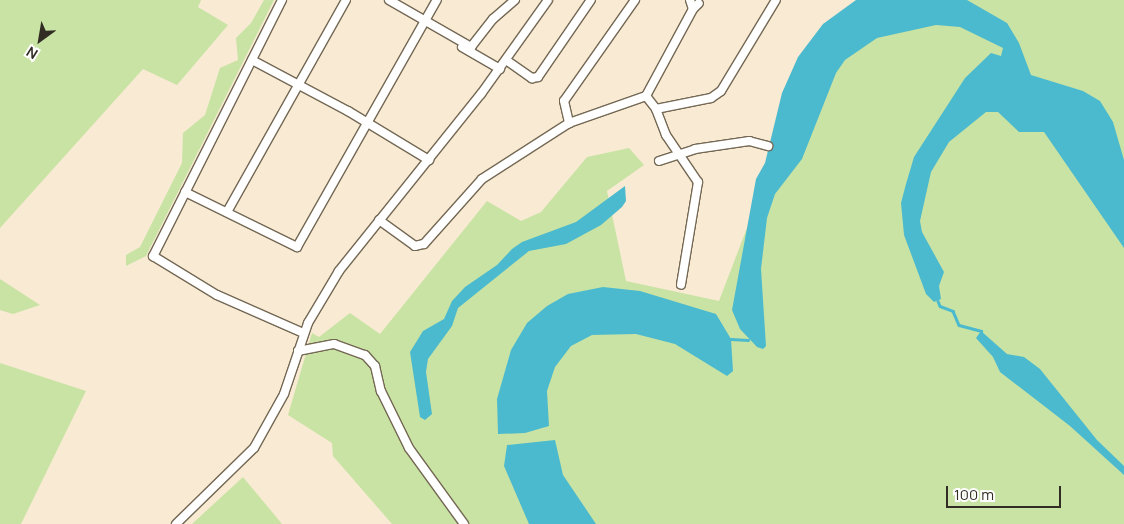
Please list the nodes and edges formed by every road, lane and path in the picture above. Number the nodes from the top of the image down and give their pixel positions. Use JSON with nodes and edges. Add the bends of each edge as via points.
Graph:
{"nodes":[{"id":1,"x":282,"y":0,"type":"edge"},
{"id":2,"x":346,"y":0,"type":"edge"},
{"id":3,"x":383,"y":0,"type":"edge"},
{"id":4,"x":389,"y":0,"type":"edge"},
{"id":5,"x":437,"y":0,"type":"edge"},
{"id":6,"x":515,"y":0,"type":"edge"},
{"id":7,"x":548,"y":0,"type":"edge"},
{"id":8,"x":591,"y":0,"type":"edge"},
{"id":9,"x":635,"y":0,"type":"edge"},
{"id":10,"x":690,"y":0,"type":"edge"},
{"id":11,"x":776,"y":0,"type":"edge"},
{"id":12,"x":425,"y":22,"type":"junction"},
{"id":13,"x":252,"y":60,"type":"junction"},
{"id":14,"x":506,"y":60,"type":"junction"},
{"id":15,"x":500,"y":69,"type":"junction"},
{"id":16,"x":299,"y":86,"type":"junction"},
{"id":17,"x":646,"y":96,"type":"junction"},
{"id":18,"x":656,"y":109,"type":"junction"},
{"id":19,"x":368,"y":123,"type":"junction"},
{"id":20,"x":569,"y":123,"type":"junction"},
{"id":21,"x":768,"y":146,"type":"dead end"},
{"id":22,"x":678,"y":155,"type":"junction"},
{"id":23,"x":429,"y":160,"type":"junction"},
{"id":24,"x":659,"y":161,"type":"dead end"},
{"id":25,"x":185,"y":192,"type":"junction"},
{"id":26,"x":227,"y":212,"type":"junction"},
{"id":27,"x":380,"y":220,"type":"junction"},
{"id":28,"x":681,"y":285,"type":"dead end"},
{"id":29,"x":303,"y":333,"type":"junction"},
{"id":30,"x":298,"y":351,"type":"junction"},
{"id":31,"x":176,"y":524,"type":"edge"},
{"id":32,"x":464,"y":524,"type":"edge"}],
"edges":[{"from":1,"to":13,"type":"street"},
{"from":2,"to":16,"type":"street"},
{"from":3,"to":12,"type":"street"},
{"from":4,"to":12,"type":"street"},
{"from":5,"to":12,"type":"street"},
{"from":6,"to":12,"type":"street","via":[[492,19],[471,47]]},
{"from":7,"to":14,"type":"street"},
{"from":8,"to":14,"type":"street","via":[[538,77],[532,78]]},
{"from":9,"to":20,"type":"street","via":[[564,101]]},
{"from":10,"to":17,"type":"street","via":[[696,6]]},
{"from":11,"to":18,"type":"street","via":[[720,91],[711,98]]},
{"from":12,"to":15,"type":"street"},
{"from":12,"to":19,"type":"street"},
{"from":13,"to":16,"type":"street"},
{"from":13,"to":25,"type":"street"},
{"from":14,"to":15,"type":"street"},
{"from":15,"to":23,"type":"street"},
{"from":16,"to":19,"type":"street"},
{"from":16,"to":26,"type":"street"},
{"from":17,"to":18,"type":"street"},
{"from":17,"to":20,"type":"street"},
{"from":18,"to":22,"type":"street"},
{"from":19,"to":23,"type":"street"},
{"from":19,"to":26,"type":"street","via":[[296,247]]},
{"from":20,"to":27,"type":"street","via":[[482,179],[447,214],[424,244],[415,246]]},
{"from":21,"to":22,"type":"street","via":[[749,141],[695,149]]},
{"from":22,"to":24,"type":"street"},
{"from":22,"to":28,"type":"street","via":[[698,182],[699,190]]},
{"from":23,"to":27,"type":"street"},
{"from":25,"to":26,"type":"street"},
{"from":25,"to":29,"type":"street","via":[[152,256],[217,295]]},
{"from":27,"to":29,"type":"street","via":[[339,271]]},
{"from":29,"to":30,"type":"street"},
{"from":30,"to":31,"type":"street","via":[[284,394],[254,448]]},
{"from":30,"to":32,"type":"street","via":[[334,344],[365,355],[375,366],[395,425]]}]}
